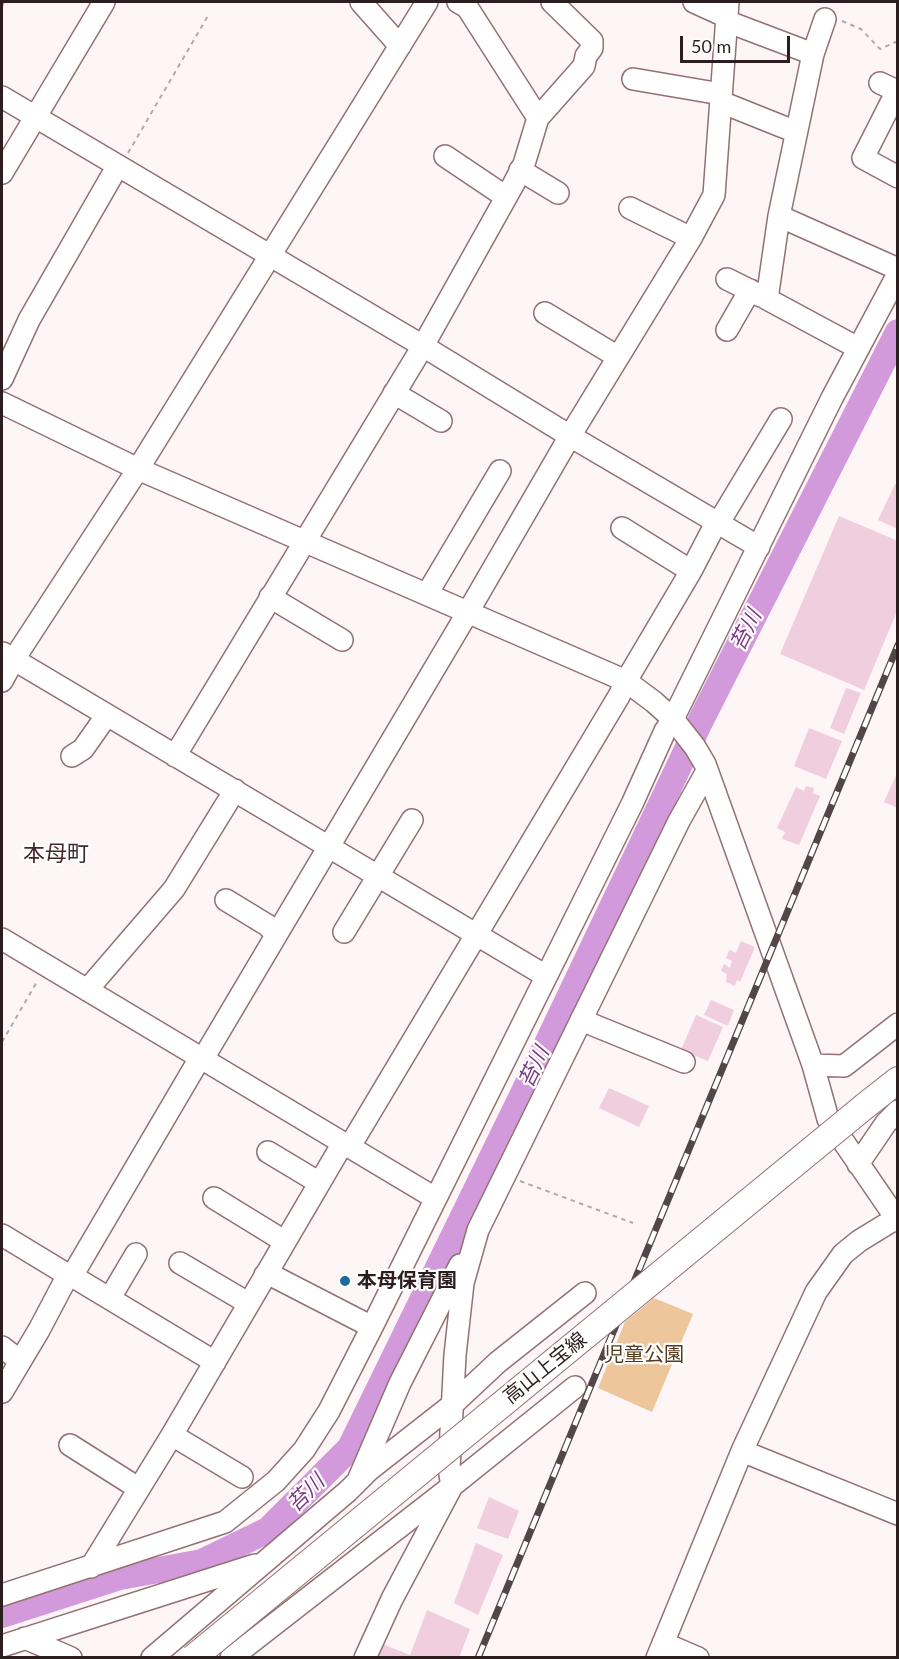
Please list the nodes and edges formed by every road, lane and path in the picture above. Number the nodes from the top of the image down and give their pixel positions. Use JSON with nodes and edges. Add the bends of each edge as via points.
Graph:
{"nodes":[{"id":1,"x":4,"y":2,"type":"edge"},
{"id":2,"x":104,"y":2,"type":"edge"},
{"id":3,"x":361,"y":2,"type":"edge"},
{"id":4,"x":427,"y":2,"type":"edge"},
{"id":5,"x":458,"y":2,"type":"edge"},
{"id":6,"x":552,"y":2,"type":"edge"},
{"id":7,"x":694,"y":2,"type":"edge"},
{"id":8,"x":2,"y":6,"type":"edge"},
{"id":9,"x":727,"y":13,"type":"edge"},
{"id":10,"x":209,"y":14,"type":"dead end"},
{"id":11,"x":825,"y":19,"type":"joint"},
{"id":12,"x":897,"y":41,"type":"edge"},
{"id":13,"x":400,"y":46,"type":"junction"},
{"id":14,"x":813,"y":54,"type":"junction"},
{"id":15,"x":633,"y":79,"type":"dead end"},
{"id":16,"x":880,"y":83,"type":"dead end"},
{"id":17,"x":2,"y":98,"type":"edge"},
{"id":18,"x":721,"y":98,"type":"junction"},
{"id":19,"x":34,"y":118,"type":"junction"},
{"id":20,"x":538,"y":118,"type":"junction"},
{"id":21,"x":796,"y":132,"type":"junction"},
{"id":22,"x":445,"y":156,"type":"dead end"},
{"id":23,"x":118,"y":167,"type":"junction"},
{"id":24,"x":520,"y":170,"type":"junction"},
{"id":25,"x":2,"y":173,"type":"edge"},
{"id":26,"x":897,"y":177,"type":"edge"},
{"id":27,"x":558,"y":193,"type":"dead end"},
{"id":28,"x":506,"y":197,"type":"junction"},
{"id":29,"x":630,"y":208,"type":"dead end"},
{"id":30,"x":779,"y":216,"type":"junction"},
{"id":31,"x":691,"y":238,"type":"junction"},
{"id":32,"x":269,"y":256,"type":"junction"},
{"id":33,"x":897,"y":271,"type":"edge"},
{"id":34,"x":727,"y":279,"type":"dead end"},
{"id":35,"x":758,"y":295,"type":"junction"},
{"id":36,"x":545,"y":313,"type":"dead end"},
{"id":37,"x":727,"y":330,"type":"dead end"},
{"id":38,"x":423,"y":346,"type":"junction"},
{"id":39,"x":858,"y":348,"type":"junction"},
{"id":40,"x":618,"y":357,"type":"junction"},
{"id":41,"x":2,"y":379,"type":"edge"},
{"id":42,"x":394,"y":393,"type":"junction"},
{"id":43,"x":2,"y":403,"type":"edge"},
{"id":44,"x":781,"y":419,"type":"dead end"},
{"id":45,"x":441,"y":421,"type":"dead end"},
{"id":46,"x":570,"y":436,"type":"junction"},
{"id":47,"x":138,"y":469,"type":"junction"},
{"id":48,"x":500,"y":471,"type":"dead end"},
{"id":49,"x":717,"y":524,"type":"junction"},
{"id":50,"x":622,"y":528,"type":"dead end"},
{"id":51,"x":304,"y":540,"type":"junction"},
{"id":52,"x":759,"y":547,"type":"junction"},
{"id":53,"x":691,"y":571,"type":"junction"},
{"id":54,"x":428,"y":594,"type":"junction"},
{"id":55,"x":270,"y":597,"type":"junction"},
{"id":56,"x":468,"y":612,"type":"junction"},
{"id":57,"x":342,"y":640,"type":"dead end"},
{"id":58,"x":8,"y":655,"type":"edge"},
{"id":59,"x":2,"y":681,"type":"edge"},
{"id":60,"x":626,"y":681,"type":"junction"},
{"id":61,"x":107,"y":715,"type":"junction"},
{"id":62,"x":674,"y":722,"type":"junction"},
{"id":63,"x":72,"y":756,"type":"dead end"},
{"id":64,"x":175,"y":756,"type":"junction"},
{"id":65,"x":706,"y":767,"type":"junction"},
{"id":66,"x":235,"y":790,"type":"junction"},
{"id":67,"x":412,"y":820,"type":"dead end"},
{"id":68,"x":329,"y":846,"type":"junction"},
{"id":69,"x":378,"y":875,"type":"junction"},
{"id":70,"x":226,"y":900,"type":"dead end"},
{"id":71,"x":344,"y":932,"type":"dead end"},
{"id":72,"x":276,"y":934,"type":"junction"},
{"id":73,"x":476,"y":934,"type":"junction"},
{"id":74,"x":2,"y":939,"type":"edge"},
{"id":75,"x":48,"y":966,"type":"junction"},
{"id":76,"x":546,"y":976,"type":"junction"},
{"id":77,"x":87,"y":990,"type":"junction"},
{"id":78,"x":581,"y":1020,"type":"junction"},
{"id":79,"x":897,"y":1024,"type":"edge"},
{"id":80,"x":2,"y":1042,"type":"edge"},
{"id":81,"x":200,"y":1058,"type":"junction"},
{"id":82,"x":684,"y":1062,"type":"dead end"},
{"id":83,"x":813,"y":1065,"type":"junction"},
{"id":84,"x":897,"y":1080,"type":"edge"},
{"id":85,"x":897,"y":1111,"type":"edge"},
{"id":86,"x":346,"y":1145,"type":"junction"},
{"id":87,"x":268,"y":1152,"type":"dead end"},
{"id":88,"x":858,"y":1164,"type":"junction"},
{"id":89,"x":505,"y":1175,"type":"junction"},
{"id":90,"x":318,"y":1182,"type":"junction"},
{"id":91,"x":214,"y":1198,"type":"dead end"},
{"id":92,"x":435,"y":1198,"type":"junction"},
{"id":93,"x":896,"y":1220,"type":"edge"},
{"id":94,"x":633,"y":1223,"type":"dead end"},
{"id":95,"x":478,"y":1230,"type":"junction"},
{"id":96,"x":2,"y":1235,"type":"edge"},
{"id":97,"x":284,"y":1240,"type":"junction"},
{"id":98,"x":136,"y":1254,"type":"dead end"},
{"id":99,"x":180,"y":1263,"type":"dead end"},
{"id":100,"x":265,"y":1275,"type":"junction"},
{"id":101,"x":70,"y":1276,"type":"junction"},
{"id":102,"x":585,"y":1293,"type":"dead end"},
{"id":103,"x":110,"y":1298,"type":"junction"},
{"id":104,"x":248,"y":1303,"type":"junction"},
{"id":105,"x":372,"y":1328,"type":"junction"},
{"id":106,"x":2,"y":1347,"type":"edge"},
{"id":107,"x":20,"y":1360,"type":"junction"},
{"id":108,"x":215,"y":1362,"type":"junction"},
{"id":109,"x":575,"y":1387,"type":"dead end"},
{"id":110,"x":2,"y":1392,"type":"edge"},
{"id":111,"x":452,"y":1405,"type":"junction"},
{"id":112,"x":172,"y":1435,"type":"junction"},
{"id":113,"x":70,"y":1445,"type":"dead end"},
{"id":114,"x":742,"y":1451,"type":"junction"},
{"id":115,"x":242,"y":1477,"type":"dead end"},
{"id":116,"x":358,"y":1482,"type":"junction"},
{"id":117,"x":452,"y":1486,"type":"junction"},
{"id":118,"x":138,"y":1488,"type":"junction"},
{"id":119,"x":897,"y":1515,"type":"edge"},
{"id":120,"x":265,"y":1562,"type":"junction"},
{"id":121,"x":91,"y":1567,"type":"junction"},
{"id":122,"x":2,"y":1594,"type":"edge"},
{"id":123,"x":25,"y":1638,"type":"junction"},
{"id":124,"x":2,"y":1646,"type":"edge"},
{"id":125,"x":660,"y":1650,"type":"edge"},
{"id":126,"x":71,"y":1658,"type":"edge"},
{"id":127,"x":152,"y":1658,"type":"edge"},
{"id":128,"x":193,"y":1658,"type":"edge"},
{"id":129,"x":231,"y":1658,"type":"edge"},
{"id":130,"x":365,"y":1658,"type":"edge"},
{"id":131,"x":698,"y":1658,"type":"edge"}],
"edges":[{"from":1,"to":8,"type":"path"},
{"from":2,"to":19,"type":"street"},
{"from":3,"to":13,"type":"street"},
{"from":4,"to":13,"type":"street"},
{"from":5,"to":20,"type":"street","via":[[467,7]]},
{"from":6,"to":20,"type":"street","via":[[592,41],[592,48],[584,66]]},
{"from":7,"to":9,"type":"street"},
{"from":9,"to":14,"type":"street"},
{"from":9,"to":18,"type":"street"},
{"from":10,"to":23,"type":"path"},
{"from":11,"to":12,"type":"path","via":[[826,15],[861,29],[880,49]]},
{"from":11,"to":14,"type":"street"},
{"from":13,"to":32,"type":"street"},
{"from":14,"to":21,"type":"street"},
{"from":15,"to":18,"type":"street"},
{"from":16,"to":26,"type":"street","via":[[897,91],[863,158]]},
{"from":17,"to":19,"type":"street"},
{"from":18,"to":21,"type":"street"},
{"from":18,"to":31,"type":"street","via":[[714,195]]},
{"from":19,"to":23,"type":"street"},
{"from":19,"to":25,"type":"street"},
{"from":20,"to":24,"type":"street"},
{"from":21,"to":30,"type":"street"},
{"from":22,"to":28,"type":"street"},
{"from":23,"to":32,"type":"street"},
{"from":23,"to":41,"type":"street","via":[[29,320]]},
{"from":24,"to":27,"type":"street"},
{"from":24,"to":28,"type":"street"},
{"from":28,"to":38,"type":"street"},
{"from":29,"to":31,"type":"street"},
{"from":30,"to":33,"type":"street"},
{"from":30,"to":35,"type":"street"},
{"from":31,"to":40,"type":"street"},
{"from":32,"to":38,"type":"street"},
{"from":32,"to":47,"type":"street"},
{"from":33,"to":39,"type":"street"},
{"from":34,"to":35,"type":"street"},
{"from":35,"to":37,"type":"street"},
{"from":35,"to":39,"type":"street"},
{"from":36,"to":40,"type":"street"},
{"from":38,"to":42,"type":"street"},
{"from":38,"to":46,"type":"street"},
{"from":39,"to":52,"type":"street"},
{"from":40,"to":46,"type":"street"},
{"from":42,"to":45,"type":"street"},
{"from":42,"to":51,"type":"street"},
{"from":43,"to":47,"type":"street"},
{"from":44,"to":49,"type":"street"},
{"from":46,"to":49,"type":"street"},
{"from":46,"to":56,"type":"street"},
{"from":47,"to":51,"type":"street"},
{"from":47,"to":58,"type":"street"},
{"from":48,"to":54,"type":"street"},
{"from":49,"to":52,"type":"street"},
{"from":49,"to":53,"type":"street"},
{"from":50,"to":53,"type":"street"},
{"from":51,"to":54,"type":"street"},
{"from":51,"to":55,"type":"street"},
{"from":52,"to":62,"type":"street"},
{"from":53,"to":60,"type":"street"},
{"from":54,"to":56,"type":"street"},
{"from":55,"to":57,"type":"street"},
{"from":55,"to":64,"type":"street"},
{"from":56,"to":60,"type":"street"},
{"from":56,"to":68,"type":"street"},
{"from":58,"to":59,"type":"street"},
{"from":58,"to":61,"type":"street"},
{"from":60,"to":62,"type":"street"},
{"from":60,"to":73,"type":"street"},
{"from":61,"to":63,"type":"street","via":[[83,749]]},
{"from":61,"to":64,"type":"street"},
{"from":62,"to":65,"type":"street"},
{"from":62,"to":76,"type":"street","via":[[665,731]]},
{"from":64,"to":66,"type":"street"},
{"from":65,"to":78,"type":"street"},
{"from":65,"to":83,"type":"street"},
{"from":66,"to":68,"type":"street"},
{"from":66,"to":77,"type":"street","via":[[174,889]]},
{"from":67,"to":69,"type":"street"},
{"from":68,"to":69,"type":"street"},
{"from":68,"to":72,"type":"street"},
{"from":69,"to":71,"type":"street"},
{"from":69,"to":73,"type":"street"},
{"from":70,"to":72,"type":"street"},
{"from":72,"to":81,"type":"street"},
{"from":73,"to":76,"type":"street"},
{"from":73,"to":86,"type":"street"},
{"from":74,"to":75,"type":"street"},
{"from":75,"to":77,"type":"street"},
{"from":75,"to":80,"type":"path"},
{"from":76,"to":92,"type":"street"},
{"from":77,"to":81,"type":"street"},
{"from":78,"to":82,"type":"street"},
{"from":78,"to":89,"type":"street"},
{"from":79,"to":83,"type":"street","via":[[844,1066]]},
{"from":81,"to":86,"type":"street"},
{"from":81,"to":101,"type":"street"},
{"from":83,"to":88,"type":"street","via":[[828,1119]]},
{"from":84,"to":128,"type":"main road","name":"高山上宝線","bridge":true},
{"from":85,"to":88,"type":"street"},
{"from":86,"to":90,"type":"street"},
{"from":86,"to":92,"type":"street"},
{"from":87,"to":90,"type":"street"},
{"from":88,"to":93,"type":"street"},
{"from":89,"to":94,"type":"path"},
{"from":89,"to":95,"type":"street"},
{"from":90,"to":97,"type":"street"},
{"from":91,"to":97,"type":"street"},
{"from":92,"to":105,"type":"street"},
{"from":93,"to":114,"type":"street","via":[[859,1241],[828,1272]]},
{"from":95,"to":111,"type":"street","via":[[463,1283]]},
{"from":95,"to":116,"type":"street","via":[[400,1383]]},
{"from":96,"to":101,"type":"street"},
{"from":97,"to":100,"type":"street"},
{"from":98,"to":103,"type":"street"},
{"from":99,"to":104,"type":"street"},
{"from":100,"to":104,"type":"street"},
{"from":100,"to":105,"type":"street"},
{"from":101,"to":103,"type":"street"},
{"from":101,"to":107,"type":"street"},
{"from":102,"to":111,"type":"street","via":[[498,1362]]},
{"from":103,"to":108,"type":"street"},
{"from":104,"to":108,"type":"street"},
{"from":105,"to":121,"type":"street","via":[[304,1450],[244,1509],[225,1522]]},
{"from":106,"to":107,"type":"street"},
{"from":107,"to":110,"type":"street"},
{"from":108,"to":112,"type":"street"},
{"from":109,"to":117,"type":"street"},
{"from":111,"to":116,"type":"street"},
{"from":111,"to":117,"type":"street"},
{"from":112,"to":115,"type":"street"},
{"from":112,"to":118,"type":"street"},
{"from":113,"to":118,"type":"street"},
{"from":114,"to":119,"type":"street"},
{"from":114,"to":125,"type":"street"},
{"from":116,"to":120,"type":"street"},
{"from":117,"to":129,"type":"street"},
{"from":117,"to":130,"type":"street"},
{"from":118,"to":121,"type":"street"},
{"from":120,"to":123,"type":"street"},
{"from":120,"to":127,"type":"street"},
{"from":121,"to":122,"type":"street"},
{"from":123,"to":124,"type":"street"},
{"from":123,"to":126,"type":"street"},
{"from":125,"to":131,"type":"street"}]}
